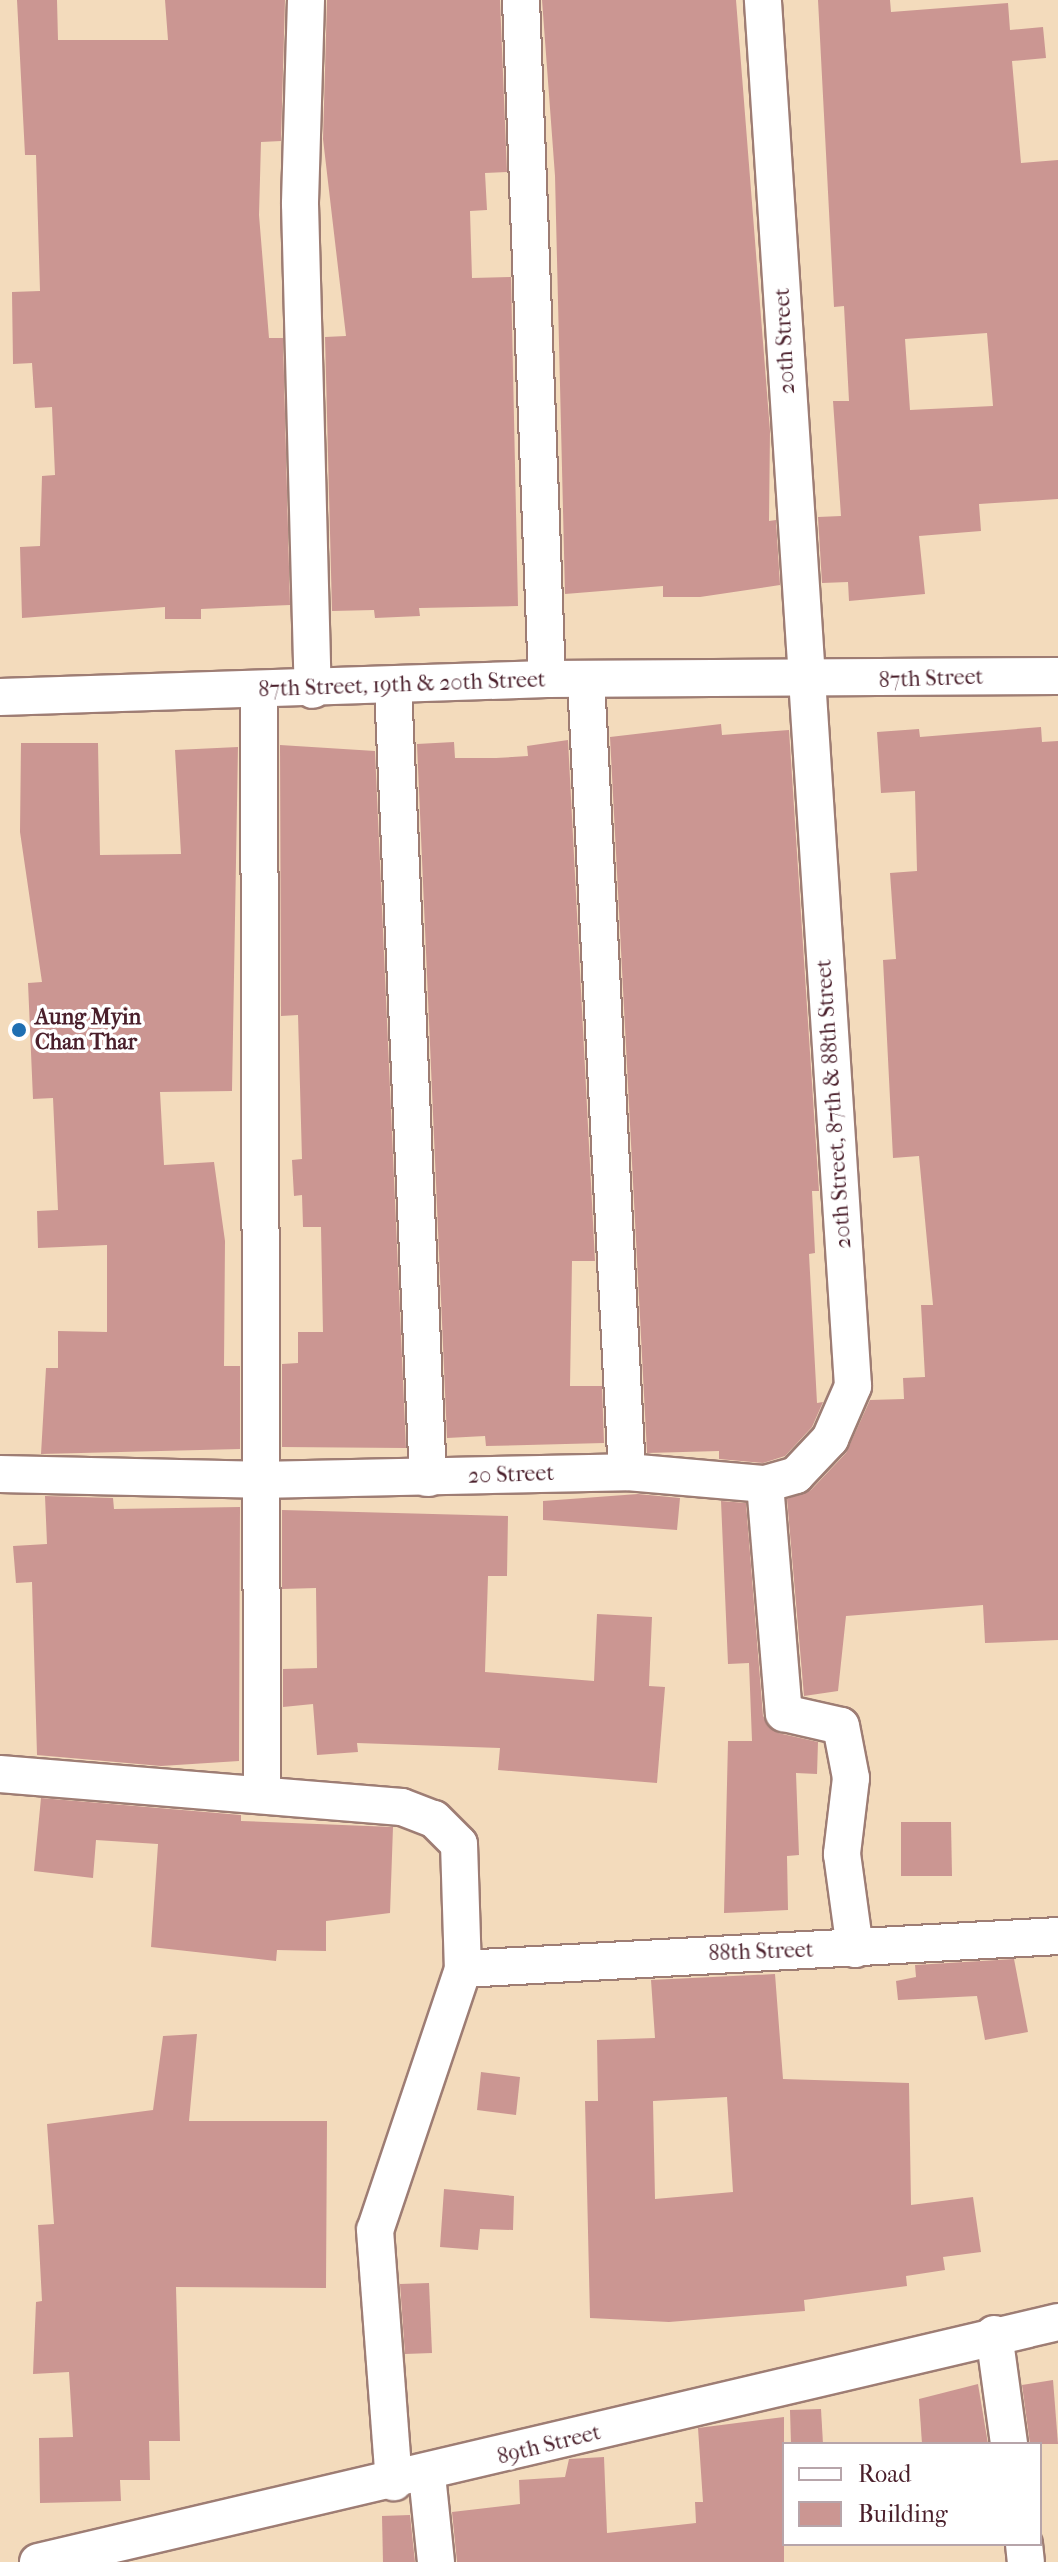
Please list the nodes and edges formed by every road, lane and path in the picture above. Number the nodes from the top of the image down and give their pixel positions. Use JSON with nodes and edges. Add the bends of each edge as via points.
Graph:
{"nodes":[{"id":1,"x":306,"y":0,"type":"edge"},
{"id":2,"x":521,"y":0,"type":"edge"},
{"id":3,"x":763,"y":0,"type":"edge"},
{"id":4,"x":1058,"y":676,"type":"edge"},
{"id":5,"x":547,"y":679,"type":"junction"},
{"id":6,"x":586,"y":680,"type":"junction"},
{"id":7,"x":804,"y":683,"type":"junction"},
{"id":8,"x":393,"y":687,"type":"junction"},
{"id":9,"x":259,"y":690,"type":"junction"},
{"id":10,"x":313,"y":690,"type":"junction"},
{"id":11,"x":0,"y":697,"type":"edge"},
{"id":12,"x":627,"y":1472,"type":"junction"},
{"id":13,"x":0,"y":1474,"type":"edge"},
{"id":14,"x":428,"y":1478,"type":"junction"},
{"id":15,"x":258,"y":1480,"type":"junction"},
{"id":16,"x":765,"y":1484,"type":"junction"},
{"id":17,"x":0,"y":1774,"type":"edge"},
{"id":18,"x":262,"y":1790,"type":"junction"},
{"id":19,"x":1058,"y":1936,"type":"edge"},
{"id":20,"x":855,"y":1949,"type":"junction"},
{"id":21,"x":463,"y":1969,"type":"junction"},
{"id":22,"x":1058,"y":2322,"type":"edge"},
{"id":23,"x":994,"y":2334,"type":"junction"},
{"id":24,"x":1009,"y":2442,"type":"edge"},
{"id":25,"x":410,"y":2479,"type":"junction"},
{"id":26,"x":38,"y":2562,"type":"edge"},
{"id":27,"x":436,"y":2562,"type":"edge"}],
"edges":[{"from":1,"to":10,"type":"street","via":[[300,204]]},
{"from":2,"to":5,"type":"street"},
{"from":3,"to":7,"type":"street","name":"20th Street"},
{"from":4,"to":7,"type":"street","name":"87th Street"},
{"from":5,"to":6,"type":"street","name":"87th Street, 19th & 20th Street"},
{"from":5,"to":8,"type":"street","name":"87th Street, 19th & 20th Street"},
{"from":6,"to":7,"type":"street","name":"87th Street, 19th & 20th Street"},
{"from":6,"to":12,"type":"street"},
{"from":7,"to":16,"type":"street","name":"20th Street, 87th & 88th Street","via":[[853,1386],[830,1439],[796,1475]]},
{"from":8,"to":10,"type":"street","name":"87th Street, 19th & 20th Street"},
{"from":8,"to":14,"type":"street"},
{"from":9,"to":10,"type":"street","name":"87th Street, 19th & 20th Street"},
{"from":9,"to":11,"type":"street","name":"87th Street, 19th & 20th Street"},
{"from":9,"to":15,"type":"street"},
{"from":12,"to":14,"type":"street","name":"20 Street"},
{"from":12,"to":16,"type":"street","name":"20 Street"},
{"from":13,"to":15,"type":"street","name":"20 Street"},
{"from":14,"to":15,"type":"street","name":"20 Street"},
{"from":15,"to":18,"type":"street"},
{"from":16,"to":20,"type":"street","via":[[784,1713],[841,1726],[851,1778],[842,1854]]},
{"from":17,"to":18,"type":"street"},
{"from":18,"to":21,"type":"street","via":[[402,1807],[434,1819],[459,1844]]},
{"from":19,"to":20,"type":"street","name":"88th Street"},
{"from":20,"to":21,"type":"street","name":"88th Street"},
{"from":21,"to":25,"type":"street","via":[[375,2230]]},
{"from":22,"to":23,"type":"street","name":"89th Street"},
{"from":23,"to":24,"type":"street"},
{"from":23,"to":25,"type":"street","name":"89th Street"},
{"from":25,"to":26,"type":"street","name":"89th Street"},
{"from":25,"to":27,"type":"street"}]}
